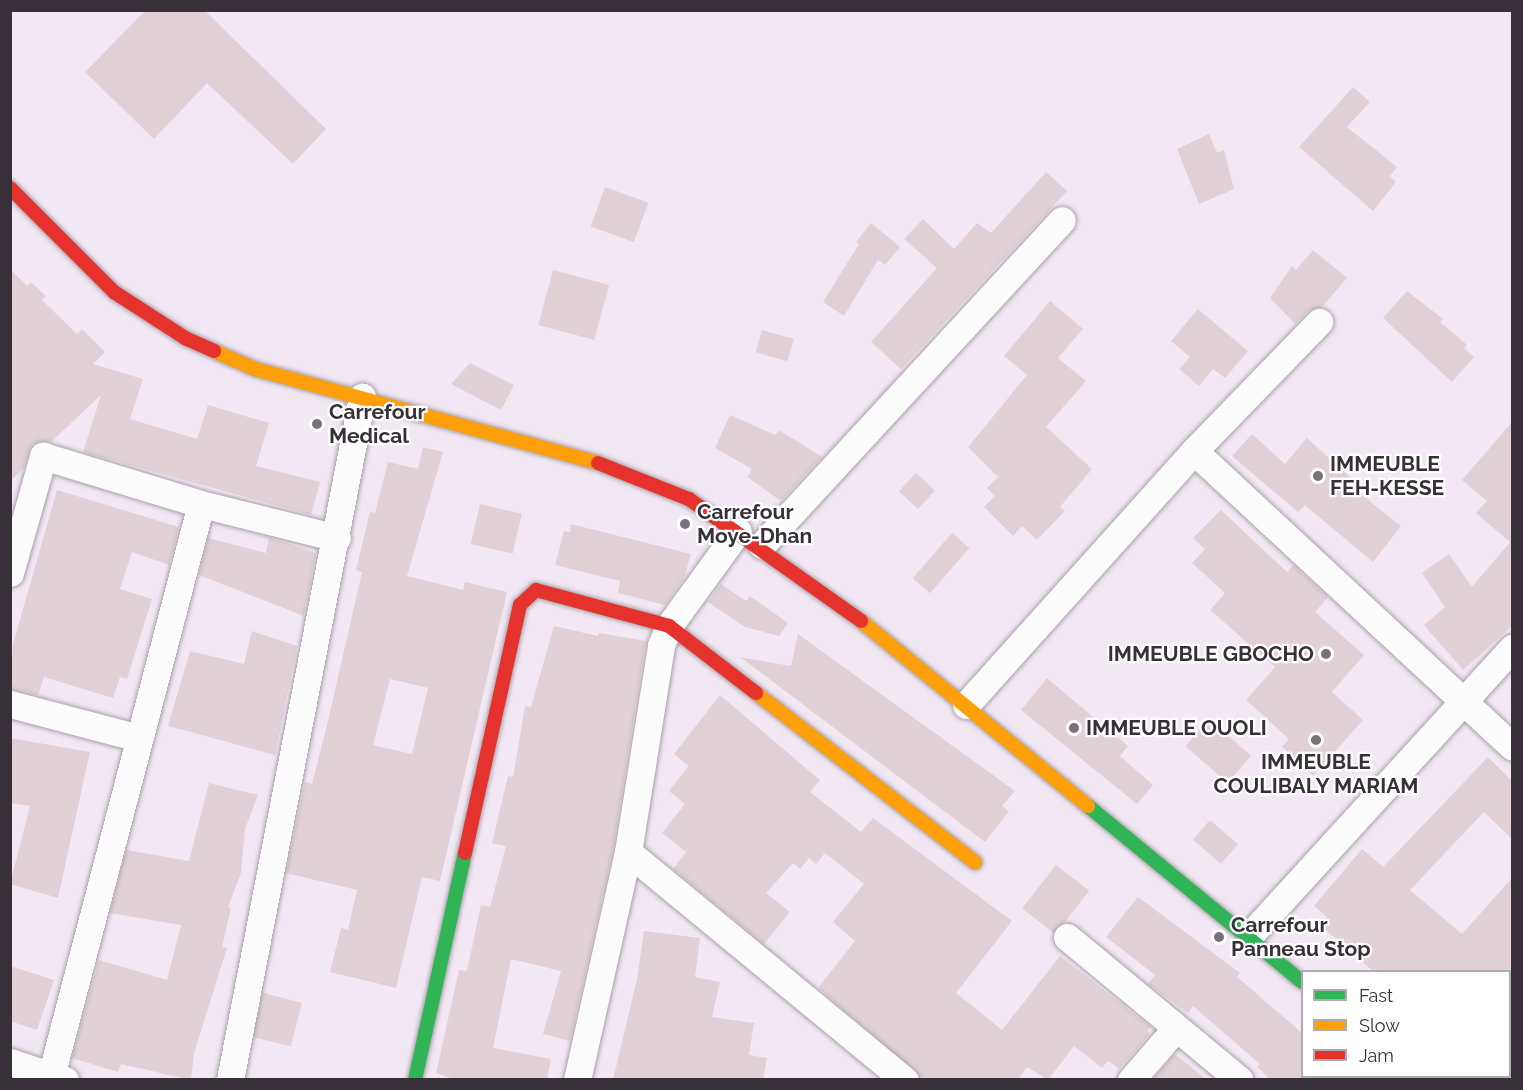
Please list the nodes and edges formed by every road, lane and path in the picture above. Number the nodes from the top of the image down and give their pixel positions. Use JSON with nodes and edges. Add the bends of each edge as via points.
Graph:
{"nodes":[{"id":1,"x":10,"y":188,"type":"edge"},
{"id":2,"x":1062,"y":220,"type":"dead end"},
{"id":3,"x":1319,"y":322,"type":"dead end"},
{"id":4,"x":362,"y":397,"type":"junction"},
{"id":5,"x":1194,"y":451,"type":"junction"},
{"id":6,"x":201,"y":504,"type":"junction"},
{"id":7,"x":738,"y":531,"type":"junction"},
{"id":8,"x":337,"y":538,"type":"junction"},
{"id":9,"x":762,"y":545,"type":"junction"},
{"id":10,"x":10,"y":573,"type":"edge"},
{"id":11,"x":669,"y":626,"type":"junction"},
{"id":12,"x":1512,"y":648,"type":"edge"},
{"id":13,"x":1463,"y":700,"type":"junction"},
{"id":14,"x":10,"y":704,"type":"edge"},
{"id":15,"x":966,"y":705,"type":"junction"},
{"id":16,"x":139,"y":738,"type":"junction"},
{"id":17,"x":1512,"y":746,"type":"edge"},
{"id":18,"x":628,"y":852,"type":"junction"},
{"id":19,"x":975,"y":862,"type":"dead end"},
{"id":20,"x":1250,"y":935,"type":"junction"},
{"id":21,"x":1067,"y":937,"type":"dead end"},
{"id":22,"x":1301,"y":981,"type":"edge"},
{"id":23,"x":1176,"y":1028,"type":"junction"},
{"id":24,"x":10,"y":1062,"type":"edge"},
{"id":25,"x":58,"y":1078,"type":"edge"},
{"id":26,"x":230,"y":1080,"type":"edge"},
{"id":27,"x":415,"y":1080,"type":"edge"},
{"id":28,"x":577,"y":1080,"type":"edge"},
{"id":29,"x":905,"y":1080,"type":"edge"},
{"id":30,"x":1131,"y":1080,"type":"edge"},
{"id":31,"x":1240,"y":1080,"type":"edge"}],
"edges":[{"from":1,"to":4,"type":"street","via":[[114,292],[185,338],[255,369]]},
{"from":2,"to":9,"type":"street"},
{"from":3,"to":5,"type":"street"},
{"from":4,"to":7,"type":"street","via":[[621,469],[689,499]]},
{"from":4,"to":8,"type":"street"},
{"from":5,"to":13,"type":"street"},
{"from":5,"to":15,"type":"street"},
{"from":6,"to":8,"type":"street"},
{"from":6,"to":10,"type":"street","via":[[43,456]]},
{"from":6,"to":16,"type":"street"},
{"from":7,"to":9,"type":"street"},
{"from":7,"to":11,"type":"street"},
{"from":8,"to":26,"type":"street"},
{"from":9,"to":15,"type":"street"},
{"from":11,"to":18,"type":"street","via":[[661,645]]},
{"from":11,"to":19,"type":"street"},
{"from":11,"to":27,"type":"street","via":[[536,590],[520,605]]},
{"from":12,"to":13,"type":"street"},
{"from":13,"to":17,"type":"street"},
{"from":13,"to":20,"type":"street"},
{"from":14,"to":16,"type":"street"},
{"from":15,"to":20,"type":"street"},
{"from":16,"to":25,"type":"street"},
{"from":18,"to":28,"type":"street"},
{"from":18,"to":29,"type":"street"},
{"from":20,"to":22,"type":"street"},
{"from":21,"to":23,"type":"street"},
{"from":23,"to":30,"type":"street"},
{"from":23,"to":31,"type":"street"},
{"from":24,"to":25,"type":"street"}]}
